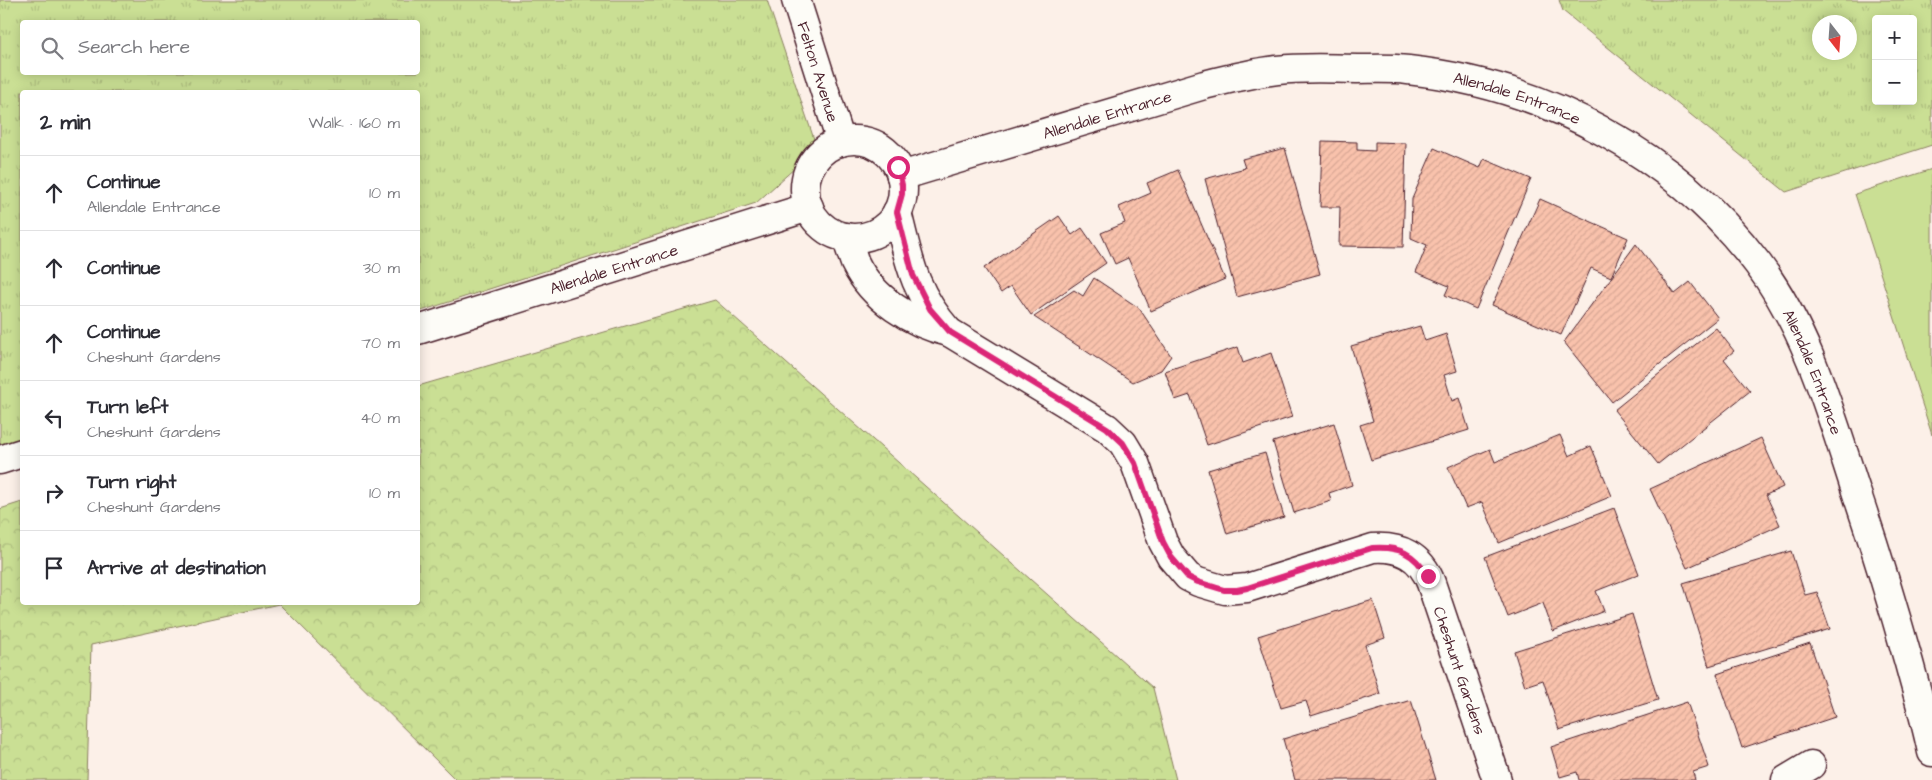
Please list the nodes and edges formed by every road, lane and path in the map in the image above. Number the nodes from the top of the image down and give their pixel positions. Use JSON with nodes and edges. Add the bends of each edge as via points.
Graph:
{"nodes":[{"id":1,"x":796,"y":0,"type":"edge"},
{"id":2,"x":842,"y":142,"type":"junction"},
{"id":3,"x":901,"y":176,"type":"junction"},
{"id":4,"x":809,"y":207,"type":"junction"},
{"id":5,"x":897,"y":212,"type":"junction"},
{"id":6,"x":846,"y":237,"type":"junction"},
{"id":7,"x":420,"y":329,"type":"edge"},
{"id":8,"x":950,"y":332,"type":"junction"},
{"id":9,"x":20,"y":454,"type":"edge"},
{"id":10,"x":0,"y":460,"type":"edge"},
{"id":11,"x":1884,"y":574,"type":"junction"},
{"id":12,"x":1932,"y":674,"type":"edge"},
{"id":13,"x":1932,"y":752,"type":"edge"},
{"id":14,"x":1811,"y":765,"type":"dead end"},
{"id":15,"x":1497,"y":780,"type":"edge"},
{"id":16,"x":1786,"y":780,"type":"edge"}],
"edges":[{"from":1,"to":2,"type":"street","name":"Felton Avenue"},
{"from":2,"to":3,"type":"street","via":[[860,141],[878,147],[892,159]]},
{"from":2,"to":4,"type":"street","via":[[824,150],[812,163],[805,190]]},
{"from":3,"to":5,"type":"street","via":[[902,194]]},
{"from":3,"to":11,"type":"street","name":"Allendale Entrance","via":[[1204,85],[1278,70],[1408,70],[1500,88],[1565,112],[1592,124],[1675,179],[1729,229],[1759,266],[1795,324],[1809,356]]},
{"from":4,"to":6,"type":"street","via":[[825,229]]},
{"from":4,"to":7,"type":"street","name":"Allendale Entrance"},
{"from":5,"to":6,"type":"street","via":[[877,232]]},
{"from":5,"to":8,"type":"street","via":[[913,275],[930,309]]},
{"from":6,"to":8,"type":"street","via":[[855,262],[879,294],[911,318]]},
{"from":8,"to":15,"type":"street","name":"Cheshunt Gardens","via":[[1107,428],[1123,443],[1135,463],[1163,542],[1180,568],[1198,582],[1224,590],[1237,590],[1372,548],[1393,548],[1418,561],[1431,583]]},
{"from":9,"to":10,"type":"street"},
{"from":11,"to":12,"type":"street","name":"Allendale Entrance"},
{"from":11,"to":13,"type":"street","name":"Allendale Entrance"},
{"from":14,"to":16,"type":"street"}]}
